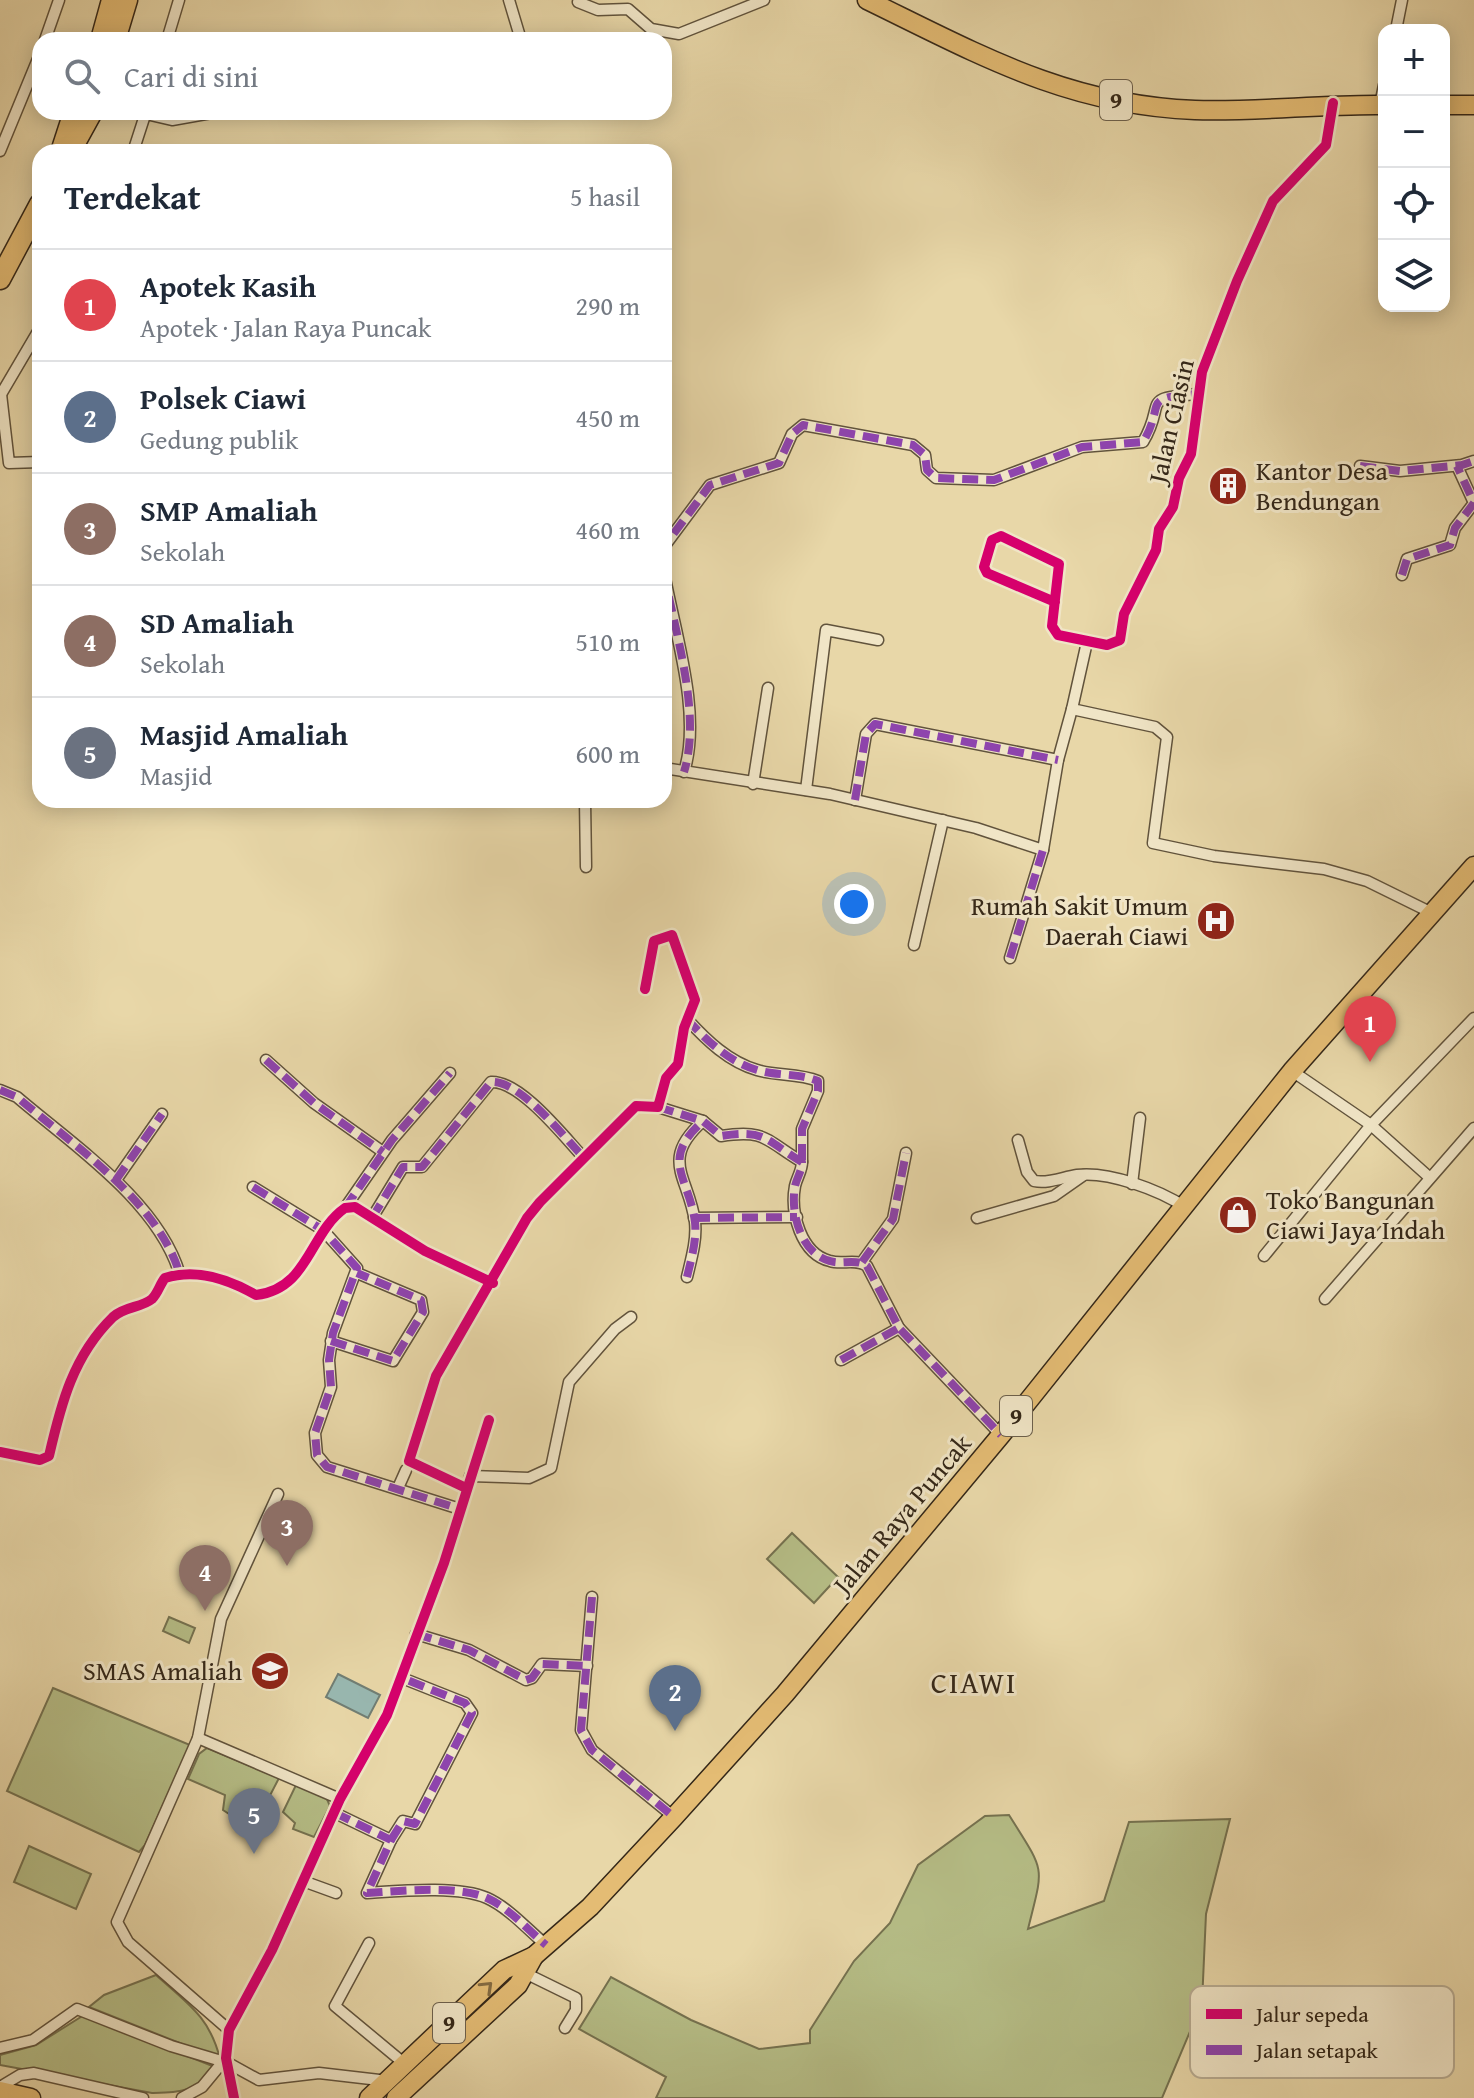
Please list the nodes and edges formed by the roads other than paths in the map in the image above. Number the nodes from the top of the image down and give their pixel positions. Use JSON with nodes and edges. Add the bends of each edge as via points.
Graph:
{"nodes":[{"id":1,"x":59,"y":0,"type":"edge"},
{"id":2,"x":112,"y":0,"type":"edge"},
{"id":3,"x":127,"y":0,"type":"edge"},
{"id":4,"x":179,"y":0,"type":"edge"},
{"id":5,"x":509,"y":0,"type":"edge"},
{"id":6,"x":764,"y":0,"type":"edge"},
{"id":7,"x":867,"y":0,"type":"edge"},
{"id":8,"x":1402,"y":0,"type":"edge"},
{"id":9,"x":578,"y":2,"type":"edge"},
{"id":10,"x":1397,"y":24,"type":"edge"},
{"id":11,"x":48,"y":32,"type":"edge"},
{"id":12,"x":103,"y":32,"type":"edge"},
{"id":13,"x":117,"y":32,"type":"edge"},
{"id":14,"x":169,"y":32,"type":"edge"},
{"id":15,"x":519,"y":32,"type":"edge"},
{"id":16,"x":668,"y":32,"type":"edge"},
{"id":17,"x":672,"y":33,"type":"edge"},
{"id":18,"x":32,"y":73,"type":"edge"},
{"id":19,"x":1333,"y":103,"type":"junction"},
{"id":20,"x":1378,"y":105,"type":"edge"},
{"id":21,"x":1450,"y":105,"type":"edge"},
{"id":22,"x":1474,"y":105,"type":"edge"},
{"id":23,"x":71,"y":120,"type":"edge"},
{"id":24,"x":88,"y":120,"type":"edge"},
{"id":25,"x":144,"y":120,"type":"edge"},
{"id":26,"x":64,"y":144,"type":"edge"},
{"id":27,"x":74,"y":144,"type":"edge"},
{"id":28,"x":136,"y":144,"type":"edge"},
{"id":29,"x":0,"y":151,"type":"edge"},
{"id":30,"x":32,"y":219,"type":"edge"},
{"id":31,"x":0,"y":279,"type":"edge"},
{"id":32,"x":32,"y":342,"type":"edge"},
{"id":33,"x":1198,"y":394,"type":"junction"},
{"id":34,"x":1,"y":395,"type":"edge"},
{"id":35,"x":1474,"y":461,"type":"edge"},
{"id":36,"x":32,"y":462,"type":"edge"},
{"id":37,"x":1360,"y":466,"type":"dead end"},
{"id":38,"x":1457,"y":466,"type":"junction"},
{"id":39,"x":672,"y":535,"type":"edge"},
{"id":40,"x":1402,"y":575,"type":"dead end"},
{"id":41,"x":1055,"y":602,"type":"junction"},
{"id":42,"x":672,"y":617,"type":"edge"},
{"id":43,"x":878,"y":640,"type":"dead end"},
{"id":44,"x":1087,"y":642,"type":"junction"},
{"id":45,"x":768,"y":688,"type":"dead end"},
{"id":46,"x":1072,"y":709,"type":"junction"},
{"id":47,"x":1058,"y":760,"type":"junction"},
{"id":48,"x":672,"y":770,"type":"edge"},
{"id":49,"x":684,"y":772,"type":"junction"},
{"id":50,"x":753,"y":784,"type":"junction"},
{"id":51,"x":806,"y":790,"type":"junction"},
{"id":52,"x":855,"y":800,"type":"junction"},
{"id":53,"x":585,"y":808,"type":"edge"},
{"id":54,"x":943,"y":820,"type":"junction"},
{"id":55,"x":1043,"y":850,"type":"junction"},
{"id":56,"x":1474,"y":866,"type":"edge"},
{"id":57,"x":586,"y":867,"type":"dead end"},
{"id":58,"x":1432,"y":913,"type":"junction"},
{"id":59,"x":914,"y":945,"type":"dead end"},
{"id":60,"x":1010,"y":958,"type":"dead end"},
{"id":61,"x":645,"y":989,"type":"dead end"},
{"id":62,"x":1474,"y":1018,"type":"edge"},
{"id":63,"x":687,"y":1019,"type":"junction"},
{"id":64,"x":266,"y":1060,"type":"dead end"},
{"id":65,"x":1292,"y":1071,"type":"junction"},
{"id":66,"x":450,"y":1073,"type":"dead end"},
{"id":67,"x":0,"y":1090,"type":"edge"},
{"id":68,"x":658,"y":1107,"type":"junction"},
{"id":69,"x":162,"y":1114,"type":"dead end"},
{"id":70,"x":1140,"y":1118,"type":"dead end"},
{"id":71,"x":703,"y":1121,"type":"junction"},
{"id":72,"x":1371,"y":1125,"type":"junction"},
{"id":73,"x":1474,"y":1128,"type":"edge"},
{"id":74,"x":1018,"y":1140,"type":"dead end"},
{"id":75,"x":383,"y":1152,"type":"junction"},
{"id":76,"x":906,"y":1153,"type":"dead end"},
{"id":77,"x":584,"y":1158,"type":"junction"},
{"id":78,"x":802,"y":1162,"type":"junction"},
{"id":79,"x":1084,"y":1175,"type":"junction"},
{"id":80,"x":1429,"y":1177,"type":"junction"},
{"id":81,"x":116,"y":1180,"type":"junction"},
{"id":82,"x":1132,"y":1184,"type":"junction"},
{"id":83,"x":253,"y":1187,"type":"dead end"},
{"id":84,"x":1185,"y":1207,"type":"junction"},
{"id":85,"x":345,"y":1208,"type":"junction"},
{"id":86,"x":797,"y":1217,"type":"junction"},
{"id":87,"x":372,"y":1218,"type":"junction"},
{"id":88,"x":694,"y":1218,"type":"junction"},
{"id":89,"x":977,"y":1218,"type":"dead end"},
{"id":90,"x":323,"y":1230,"type":"junction"},
{"id":91,"x":1264,"y":1256,"type":"dead end"},
{"id":92,"x":862,"y":1262,"type":"junction"},
{"id":93,"x":357,"y":1273,"type":"junction"},
{"id":94,"x":180,"y":1275,"type":"junction"},
{"id":95,"x":687,"y":1277,"type":"dead end"},
{"id":96,"x":493,"y":1283,"type":"junction"},
{"id":97,"x":1325,"y":1299,"type":"dead end"},
{"id":98,"x":631,"y":1317,"type":"dead end"},
{"id":99,"x":899,"y":1328,"type":"junction"},
{"id":100,"x":331,"y":1341,"type":"junction"},
{"id":101,"x":841,"y":1360,"type":"dead end"},
{"id":102,"x":489,"y":1420,"type":"dead end"},
{"id":103,"x":1001,"y":1435,"type":"junction"},
{"id":104,"x":0,"y":1452,"type":"edge"},
{"id":105,"x":406,"y":1470,"type":"dead end"},
{"id":106,"x":470,"y":1476,"type":"junction"},
{"id":107,"x":398,"y":1488,"type":"junction"},
{"id":108,"x":466,"y":1488,"type":"junction"},
{"id":109,"x":278,"y":1494,"type":"dead end"},
{"id":110,"x":460,"y":1509,"type":"junction"},
{"id":111,"x":592,"y":1597,"type":"dead end"},
{"id":112,"x":416,"y":1634,"type":"junction"},
{"id":113,"x":587,"y":1666,"type":"junction"},
{"id":114,"x":402,"y":1678,"type":"junction"},
{"id":115,"x":198,"y":1738,"type":"junction"},
{"id":116,"x":340,"y":1799,"type":"junction"},
{"id":117,"x":335,"y":1813,"type":"junction"},
{"id":118,"x":674,"y":1817,"type":"junction"},
{"id":119,"x":391,"y":1840,"type":"junction"},
{"id":120,"x":303,"y":1881,"type":"junction"},
{"id":121,"x":336,"y":1893,"type":"dead end"},
{"id":122,"x":369,"y":1943,"type":"dead end"},
{"id":123,"x":535,"y":1958,"type":"junction"},
{"id":124,"x":565,"y":2028,"type":"dead end"},
{"id":125,"x":229,"y":2030,"type":"junction"},
{"id":126,"x":0,"y":2048,"type":"edge"},
{"id":127,"x":226,"y":2061,"type":"junction"},
{"id":128,"x":406,"y":2065,"type":"junction"},
{"id":129,"x":0,"y":2089,"type":"edge"},
{"id":130,"x":392,"y":2089,"type":"edge"},
{"id":131,"x":31,"y":2098,"type":"edge"},
{"id":132,"x":143,"y":2098,"type":"edge"},
{"id":133,"x":182,"y":2098,"type":"edge"},
{"id":134,"x":234,"y":2098,"type":"edge"},
{"id":135,"x":369,"y":2098,"type":"edge"}],
"edges":[{"from":1,"to":11,"type":"street"},
{"from":2,"to":12,"type":"highway"},
{"from":3,"to":13,"type":"highway"},
{"from":4,"to":14,"type":"street"},
{"from":5,"to":15,"type":"street"},
{"from":6,"to":17,"type":"street"},
{"from":7,"to":19,"type":"highway","number":"9","via":[[1029,78],[1105,98],[1195,110]]},
{"from":8,"to":10,"type":"street"},
{"from":9,"to":16,"type":"street","via":[[598,10],[628,9],[651,29]]},
{"from":18,"to":29,"type":"street"},
{"from":19,"to":20,"type":"highway","number":"9"},
{"from":19,"to":33,"type":"street","name":"Jalan Ciasin","via":[[1326,145],[1269,210],[1204,366]]},
{"from":21,"to":22,"type":"highway"},
{"from":23,"to":26,"type":"highway"},
{"from":24,"to":27,"type":"highway"},
{"from":25,"to":28,"type":"street"},
{"from":30,"to":31,"type":"highway"},
{"from":32,"to":34,"type":"street"},
{"from":33,"to":39,"type":"street","via":[[1156,401],[1143,442],[1082,447],[986,481],[936,478],[913,445],[803,425],[792,434],[779,463],[704,490]]},
{"from":33,"to":44,"type":"street","name":"Jalan Ciasin","via":[[1191,454],[1173,507],[1159,529],[1156,550],[1124,614],[1120,640],[1114,645]]},
{"from":34,"to":36,"type":"street","via":[[9,463]]},
{"from":35,"to":38,"type":"street"},
{"from":37,"to":38,"type":"street","via":[[1400,471]]},
{"from":38,"to":40,"type":"street","via":[[1472,509],[1456,526],[1450,545],[1407,559]]},
{"from":41,"to":41,"type":"street","via":[[1061,571],[1057,560],[1001,536],[994,538],[984,567],[987,573]]},
{"from":41,"to":44,"type":"street","via":[[1054,632]]},
{"from":42,"to":49,"type":"street","via":[[690,715]]},
{"from":43,"to":51,"type":"street","via":[[826,630]]},
{"from":44,"to":46,"type":"street"},
{"from":45,"to":50,"type":"street"},
{"from":46,"to":47,"type":"street"},
{"from":46,"to":58,"type":"street","via":[[1165,733],[1168,743],[1153,843],[1324,869],[1367,881]]},
{"from":47,"to":52,"type":"street","via":[[875,724],[866,734]]},
{"from":47,"to":55,"type":"street"},
{"from":48,"to":49,"type":"street"},
{"from":49,"to":50,"type":"street"},
{"from":50,"to":51,"type":"street"},
{"from":51,"to":52,"type":"street"},
{"from":52,"to":54,"type":"street"},
{"from":53,"to":57,"type":"street"},
{"from":54,"to":55,"type":"street"},
{"from":54,"to":59,"type":"street"},
{"from":55,"to":60,"type":"street"},
{"from":56,"to":58,"type":"highway","name":"Jalan Raya Puncak","number":"9"},
{"from":58,"to":65,"type":"highway","name":"Jalan Raya Puncak","number":"9"},
{"from":61,"to":63,"type":"street","via":[[654,941],[672,935],[695,994]]},
{"from":62,"to":72,"type":"street"},
{"from":63,"to":68,"type":"street","via":[[679,1061],[666,1078]]},
{"from":63,"to":78,"type":"street","via":[[710,1044],[739,1062],[818,1081],[802,1129]]},
{"from":64,"to":75,"type":"street","via":[[314,1103]]},
{"from":65,"to":72,"type":"street"},
{"from":65,"to":84,"type":"highway","name":"Jalan Raya Puncak","number":"9"},
{"from":66,"to":75,"type":"street"},
{"from":67,"to":81,"type":"street","via":[[17,1097]]},
{"from":68,"to":71,"type":"street"},
{"from":68,"to":77,"type":"street","via":[[636,1106]]},
{"from":69,"to":81,"type":"street"},
{"from":70,"to":82,"type":"street"},
{"from":71,"to":78,"type":"street","via":[[722,1136],[746,1131],[761,1135]]},
{"from":71,"to":88,"type":"street","via":[[686,1137],[679,1157],[681,1183]]},
{"from":72,"to":80,"type":"street"},
{"from":72,"to":91,"type":"street"},
{"from":73,"to":80,"type":"street"},
{"from":74,"to":79,"type":"street","via":[[1034,1181]]},
{"from":75,"to":85,"type":"street"},
{"from":76,"to":92,"type":"street","via":[[893,1219]]},
{"from":77,"to":87,"type":"street","via":[[533,1104],[500,1082],[491,1082],[422,1167],[403,1167]]},
{"from":77,"to":96,"type":"street","via":[[527,1218]]},
{"from":78,"to":86,"type":"street","via":[[795,1190]]},
{"from":79,"to":82,"type":"street"},
{"from":79,"to":89,"type":"street","via":[[1054,1196]]},
{"from":80,"to":97,"type":"street"},
{"from":81,"to":94,"type":"street","via":[[168,1243]]},
{"from":82,"to":84,"type":"street","via":[[1161,1191]]},
{"from":83,"to":90,"type":"street"},
{"from":84,"to":103,"type":"highway","name":"Jalan Raya Puncak","number":"9"},
{"from":85,"to":87,"type":"street","via":[[355,1207]]},
{"from":85,"to":90,"type":"street"},
{"from":86,"to":88,"type":"street"},
{"from":86,"to":92,"type":"street","via":[[816,1256],[835,1263]]},
{"from":87,"to":96,"type":"street"},
{"from":88,"to":95,"type":"street"},
{"from":90,"to":93,"type":"street"},
{"from":90,"to":94,"type":"street","via":[[300,1270],[266,1293],[253,1294],[231,1280]]},
{"from":92,"to":99,"type":"street"},
{"from":93,"to":100,"type":"street"},
{"from":93,"to":100,"type":"street","via":[[421,1300],[423,1312],[393,1361]]},
{"from":94,"to":104,"type":"street","via":[[165,1278],[150,1301],[121,1311],[97,1336],[62,1396],[49,1456],[40,1460]]},
{"from":96,"to":108,"type":"street","via":[[436,1376],[409,1461]]},
{"from":98,"to":106,"type":"street","via":[[569,1382],[551,1468],[529,1478]]},
{"from":99,"to":101,"type":"street"},
{"from":99,"to":103,"type":"street"},
{"from":100,"to":107,"type":"street","via":[[331,1387],[315,1433],[317,1455],[327,1467]]},
{"from":102,"to":106,"type":"street"},
{"from":103,"to":118,"type":"highway","name":"Jalan Raya Puncak","number":"9","via":[[785,1694]]},
{"from":105,"to":107,"type":"street"},
{"from":106,"to":108,"type":"street"},
{"from":107,"to":110,"type":"street"},
{"from":108,"to":110,"type":"street"},
{"from":109,"to":115,"type":"street","via":[[221,1619]]},
{"from":110,"to":112,"type":"street"},
{"from":111,"to":113,"type":"street"},
{"from":112,"to":113,"type":"street","via":[[469,1650],[526,1680],[542,1664]]},
{"from":112,"to":114,"type":"street"},
{"from":113,"to":118,"type":"street","via":[[580,1722],[587,1744]]},
{"from":114,"to":116,"type":"street"},
{"from":114,"to":119,"type":"street","via":[[465,1703],[472,1713],[415,1824],[403,1821]]},
{"from":115,"to":116,"type":"street"},
{"from":115,"to":125,"type":"street","via":[[117,1925],[128,1942]]},
{"from":116,"to":117,"type":"street"},
{"from":117,"to":119,"type":"street"},
{"from":117,"to":120,"type":"street"},
{"from":118,"to":123,"type":"highway","name":"Jalan Raya Puncak","number":"9"},
{"from":119,"to":123,"type":"street","via":[[367,1893],[482,1896],[501,1906]]},
{"from":120,"to":121,"type":"street"},
{"from":120,"to":125,"type":"street"},
{"from":122,"to":128,"type":"street","via":[[335,2006]]},
{"from":123,"to":124,"type":"street","via":[[576,1998],[576,2010]]},
{"from":128,"to":123,"type":"highway","number":"9","one_way":true,"via":[[504,1970]]},
{"from":123,"to":130,"type":"highway","number":"9","via":[[518,1985]]},
{"from":125,"to":127,"type":"street"},
{"from":126,"to":127,"type":"street","via":[[33,2040],[77,2009]]},
{"from":127,"to":130,"type":"street","via":[[251,2078],[266,2081],[319,2073]]},
{"from":127,"to":133,"type":"street","via":[[202,2087]]},
{"from":127,"to":134,"type":"street"},
{"from":128,"to":130,"type":"highway","number":"9"},
{"from":129,"to":131,"type":"highway"},
{"from":129,"to":132,"type":"street","via":[[20,2075],[34,2073]]},
{"from":130,"to":135,"type":"highway","number":"9"}]}
